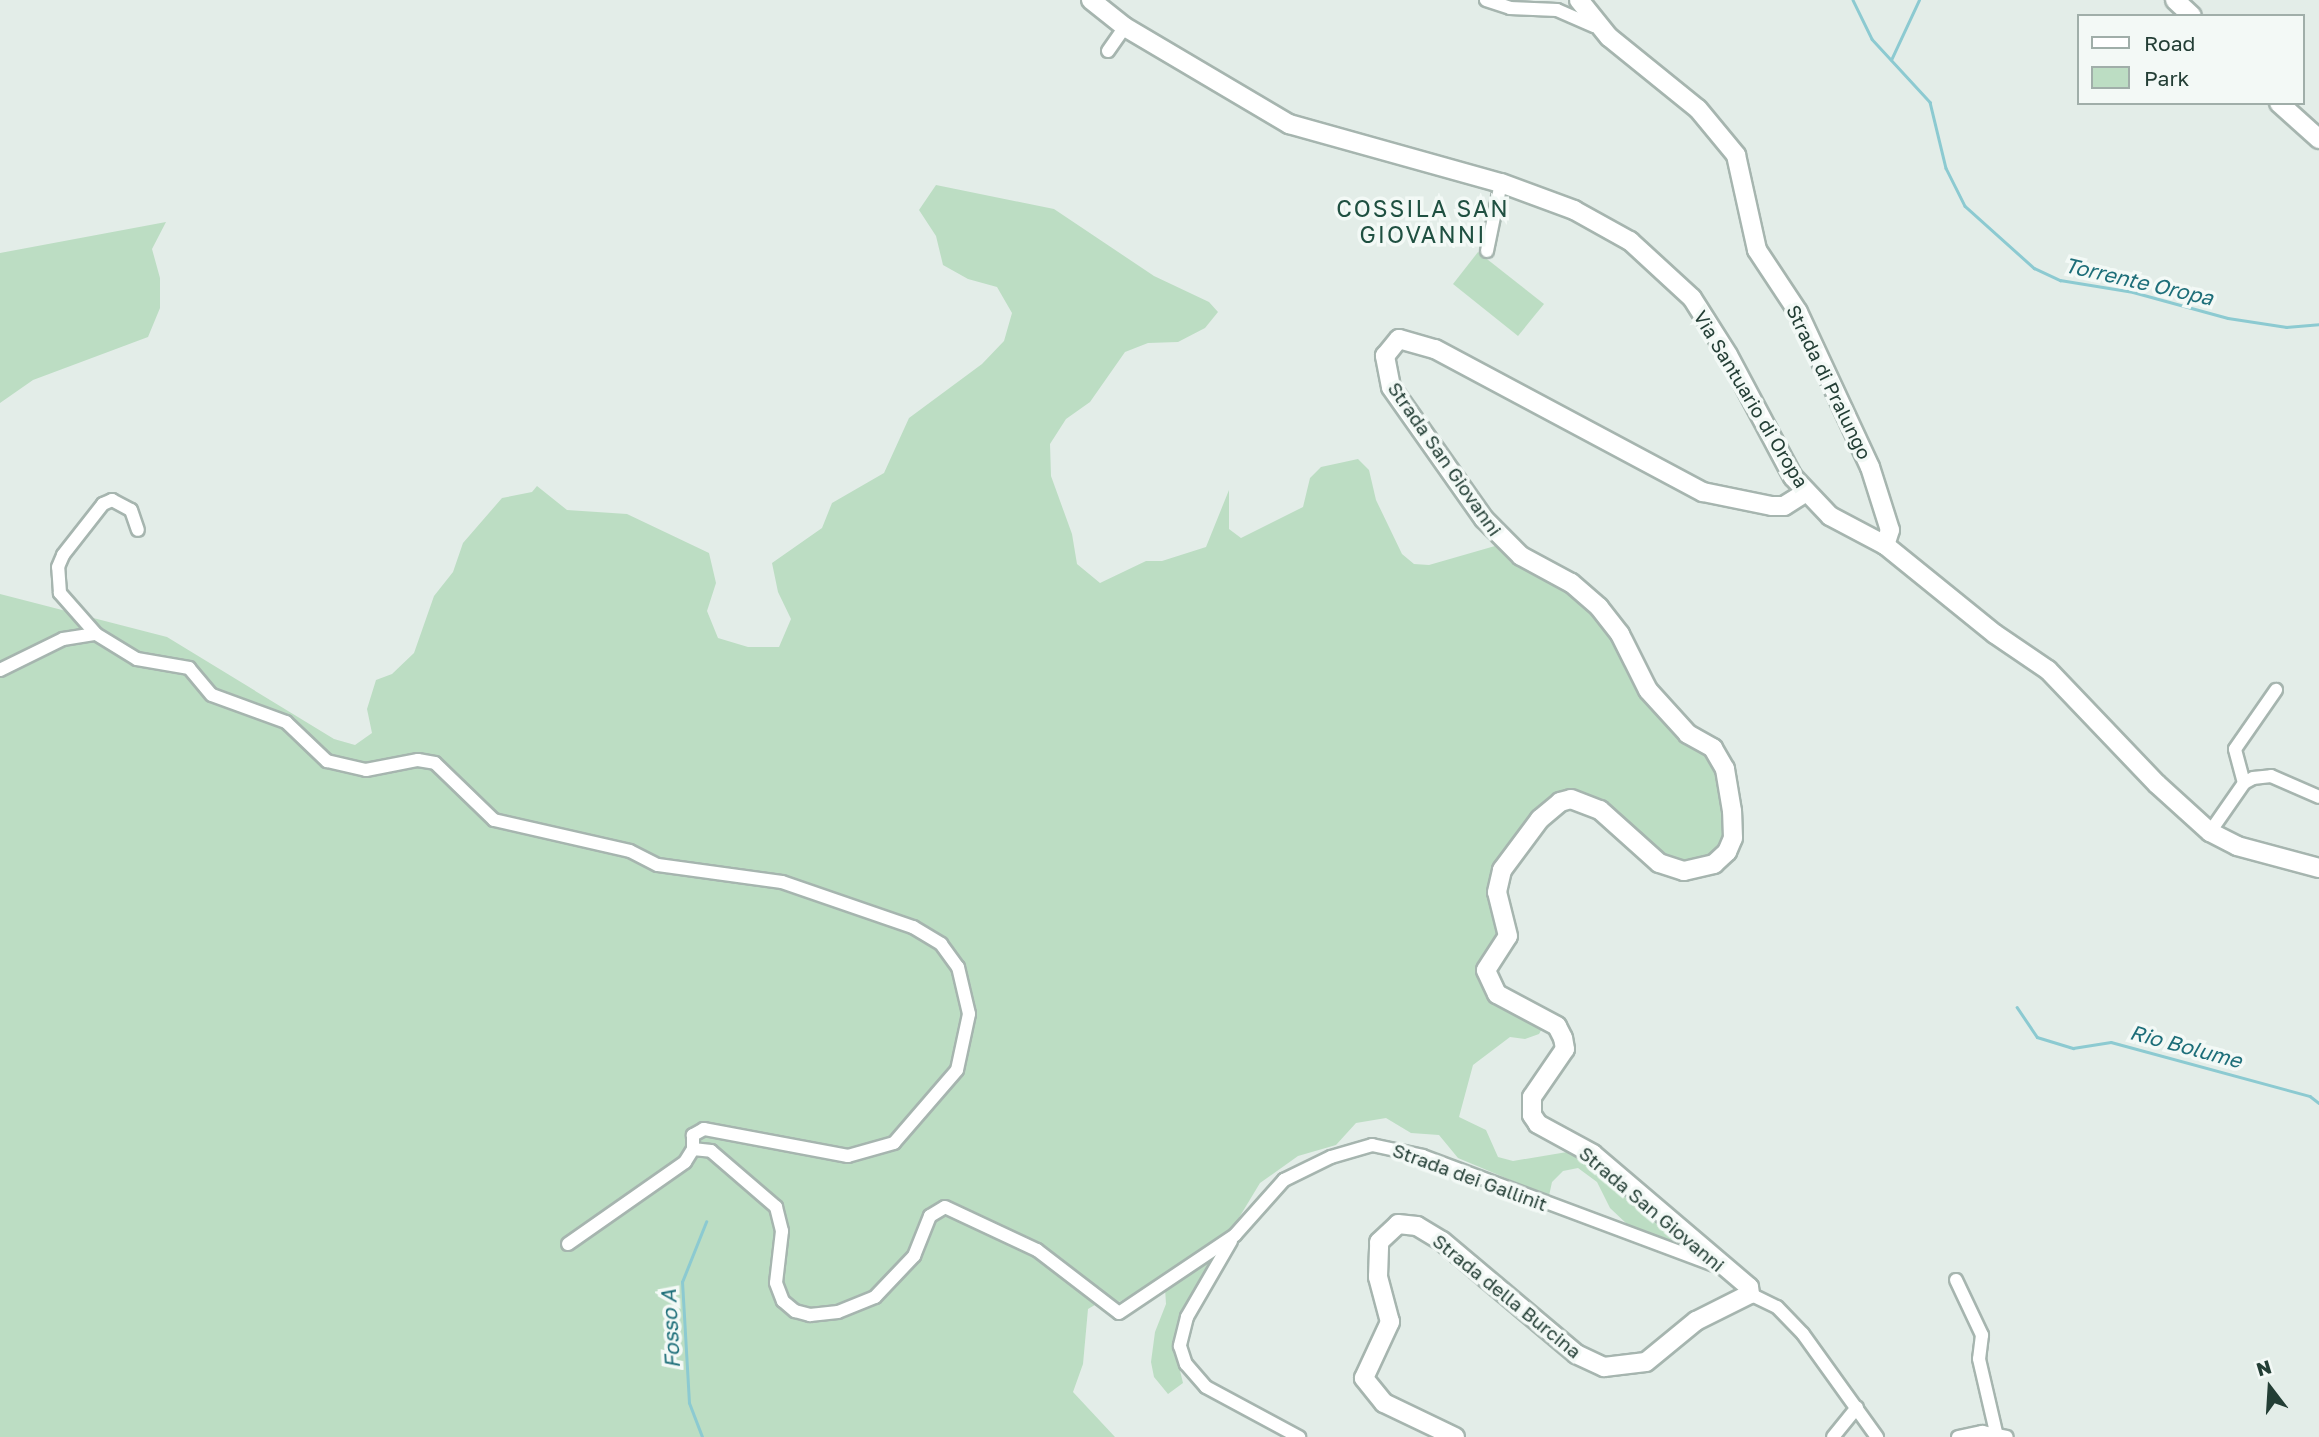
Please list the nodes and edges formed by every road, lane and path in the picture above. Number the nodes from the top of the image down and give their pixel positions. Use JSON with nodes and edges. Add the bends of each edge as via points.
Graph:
{"nodes":[{"id":1,"x":1091,"y":0,"type":"edge"},
{"id":2,"x":1486,"y":0,"type":"edge"},
{"id":3,"x":1579,"y":0,"type":"edge"},
{"id":4,"x":2175,"y":0,"type":"edge"},
{"id":5,"x":2190,"y":14,"type":"edge"},
{"id":6,"x":1125,"y":27,"type":"junction"},
{"id":7,"x":1609,"y":37,"type":"junction"},
{"id":8,"x":1108,"y":51,"type":"dead end"},
{"id":9,"x":2281,"y":105,"type":"edge"},
{"id":10,"x":2319,"y":139,"type":"edge"},
{"id":11,"x":1501,"y":183,"type":"junction"},
{"id":12,"x":1487,"y":251,"type":"dead end"},
{"id":13,"x":1806,"y":492,"type":"junction"},
{"id":14,"x":138,"y":530,"type":"dead end"},
{"id":15,"x":1885,"y":545,"type":"junction"},
{"id":16,"x":96,"y":634,"type":"junction"},
{"id":17,"x":0,"y":670,"type":"edge"},
{"id":18,"x":2276,"y":690,"type":"dead end"},
{"id":19,"x":2244,"y":783,"type":"junction"},
{"id":20,"x":2319,"y":797,"type":"edge"},
{"id":21,"x":2210,"y":832,"type":"junction"},
{"id":22,"x":2319,"y":869,"type":"edge"},
{"id":23,"x":693,"y":1149,"type":"junction"},
{"id":24,"x":1235,"y":1235,"type":"junction"},
{"id":25,"x":568,"y":1244,"type":"dead end"},
{"id":26,"x":1722,"y":1268,"type":"junction"},
{"id":27,"x":1956,"y":1280,"type":"dead end"},
{"id":28,"x":1750,"y":1294,"type":"junction"},
{"id":29,"x":1857,"y":1406,"type":"junction"},
{"id":30,"x":2001,"y":1435,"type":"edge"},
{"id":31,"x":1299,"y":1437,"type":"edge"},
{"id":32,"x":1455,"y":1437,"type":"edge"},
{"id":33,"x":1833,"y":1437,"type":"edge"},
{"id":34,"x":1877,"y":1437,"type":"edge"},
{"id":35,"x":1958,"y":1437,"type":"edge"}],
"edges":[{"from":1,"to":6,"type":"street","name":"Via Santuario di Oropa"},
{"from":2,"to":7,"type":"street","via":[[1510,8],[1557,10],[1583,18]]},
{"from":3,"to":7,"type":"street","name":"Strada di Pralungo"},
{"from":4,"to":5,"type":"street"},
{"from":6,"to":8,"type":"street"},
{"from":6,"to":11,"type":"street","name":"Via Santuario di Oropa","via":[[1289,124]]},
{"from":7,"to":15,"type":"street","name":"Strada di Pralungo","via":[[1698,109],[1736,155],[1757,250],[1798,312],[1870,467],[1890,530]]},
{"from":9,"to":10,"type":"street"},
{"from":11,"to":12,"type":"street"},
{"from":11,"to":13,"type":"street","name":"Via Santuario di Oropa","via":[[1574,210],[1630,241],[1692,298]]},
{"from":13,"to":15,"type":"street","name":"Via Santuario di Oropa","via":[[1830,516]]},
{"from":13,"to":26,"type":"street","name":"Strada San Giovanni","via":[[1784,506],[1703,492],[1435,349],[1399,340],[1385,356],[1391,387],[1484,519],[1521,556],[1571,583],[1599,607],[1620,634],[1648,690],[1688,734],[1713,748],[1725,769],[1733,838],[1727,852],[1699,870],[1673,870],[1659,863],[1617,821],[1584,802],[1571,799],[1551,808],[1502,870],[1497,892],[1508,936],[1486,970],[1497,994],[1558,1026],[1563,1038],[1565,1049],[1532,1097],[1532,1115],[1538,1124],[1593,1154]]},
{"from":14,"to":16,"type":"street","via":[[131,510],[112,500],[103,504],[58,567],[60,593]]},
{"from":15,"to":21,"type":"street","name":"Via Santuario di Oropa","via":[[1995,634],[2048,670],[2157,784]]},
{"from":16,"to":17,"type":"street","via":[[63,639]]},
{"from":16,"to":23,"type":"street","via":[[137,659],[189,668],[212,695],[286,722],[327,761],[366,770],[418,760],[435,763],[494,820],[630,851],[658,865],[782,882],[913,927],[941,944],[958,967],[969,1014],[957,1070],[894,1143],[848,1156],[704,1129],[693,1135]]},
{"from":18,"to":19,"type":"street","via":[[2235,749]]},
{"from":19,"to":20,"type":"street","via":[[2271,776]]},
{"from":19,"to":21,"type":"street"},
{"from":21,"to":22,"type":"street","name":"Via Santuario di Oropa","via":[[2237,846]]},
{"from":23,"to":24,"type":"street","name":"Strada dei Gallinit","via":[[712,1151],[726,1160],[776,1207],[782,1231],[776,1283],[783,1301],[810,1315],[838,1312],[875,1297],[914,1256],[930,1216],[945,1207],[1037,1250],[1119,1313]]},
{"from":23,"to":25,"type":"street","via":[[685,1162]]},
{"from":24,"to":26,"type":"street","name":"Strada dei Gallinit","via":[[1284,1180],[1301,1169],[1331,1157],[1384,1146],[1423,1156]]},
{"from":24,"to":31,"type":"street","via":[[1187,1317],[1180,1346],[1186,1364],[1206,1387]]},
{"from":26,"to":28,"type":"street","name":"Strada San Giovanni","via":[[1749,1287]]},
{"from":27,"to":30,"type":"street","via":[[1982,1335],[1979,1359]]},
{"from":28,"to":29,"type":"street","via":[[1777,1307],[1803,1334]]},
{"from":28,"to":32,"type":"street","name":"Strada della Burcina","via":[[1696,1321],[1646,1362],[1604,1367],[1576,1354],[1442,1241],[1418,1226],[1398,1224],[1379,1242],[1378,1277],[1390,1322],[1364,1378],[1384,1403]]},
{"from":29,"to":33,"type":"street"},
{"from":29,"to":34,"type":"street"},
{"from":30,"to":35,"type":"street"}]}
